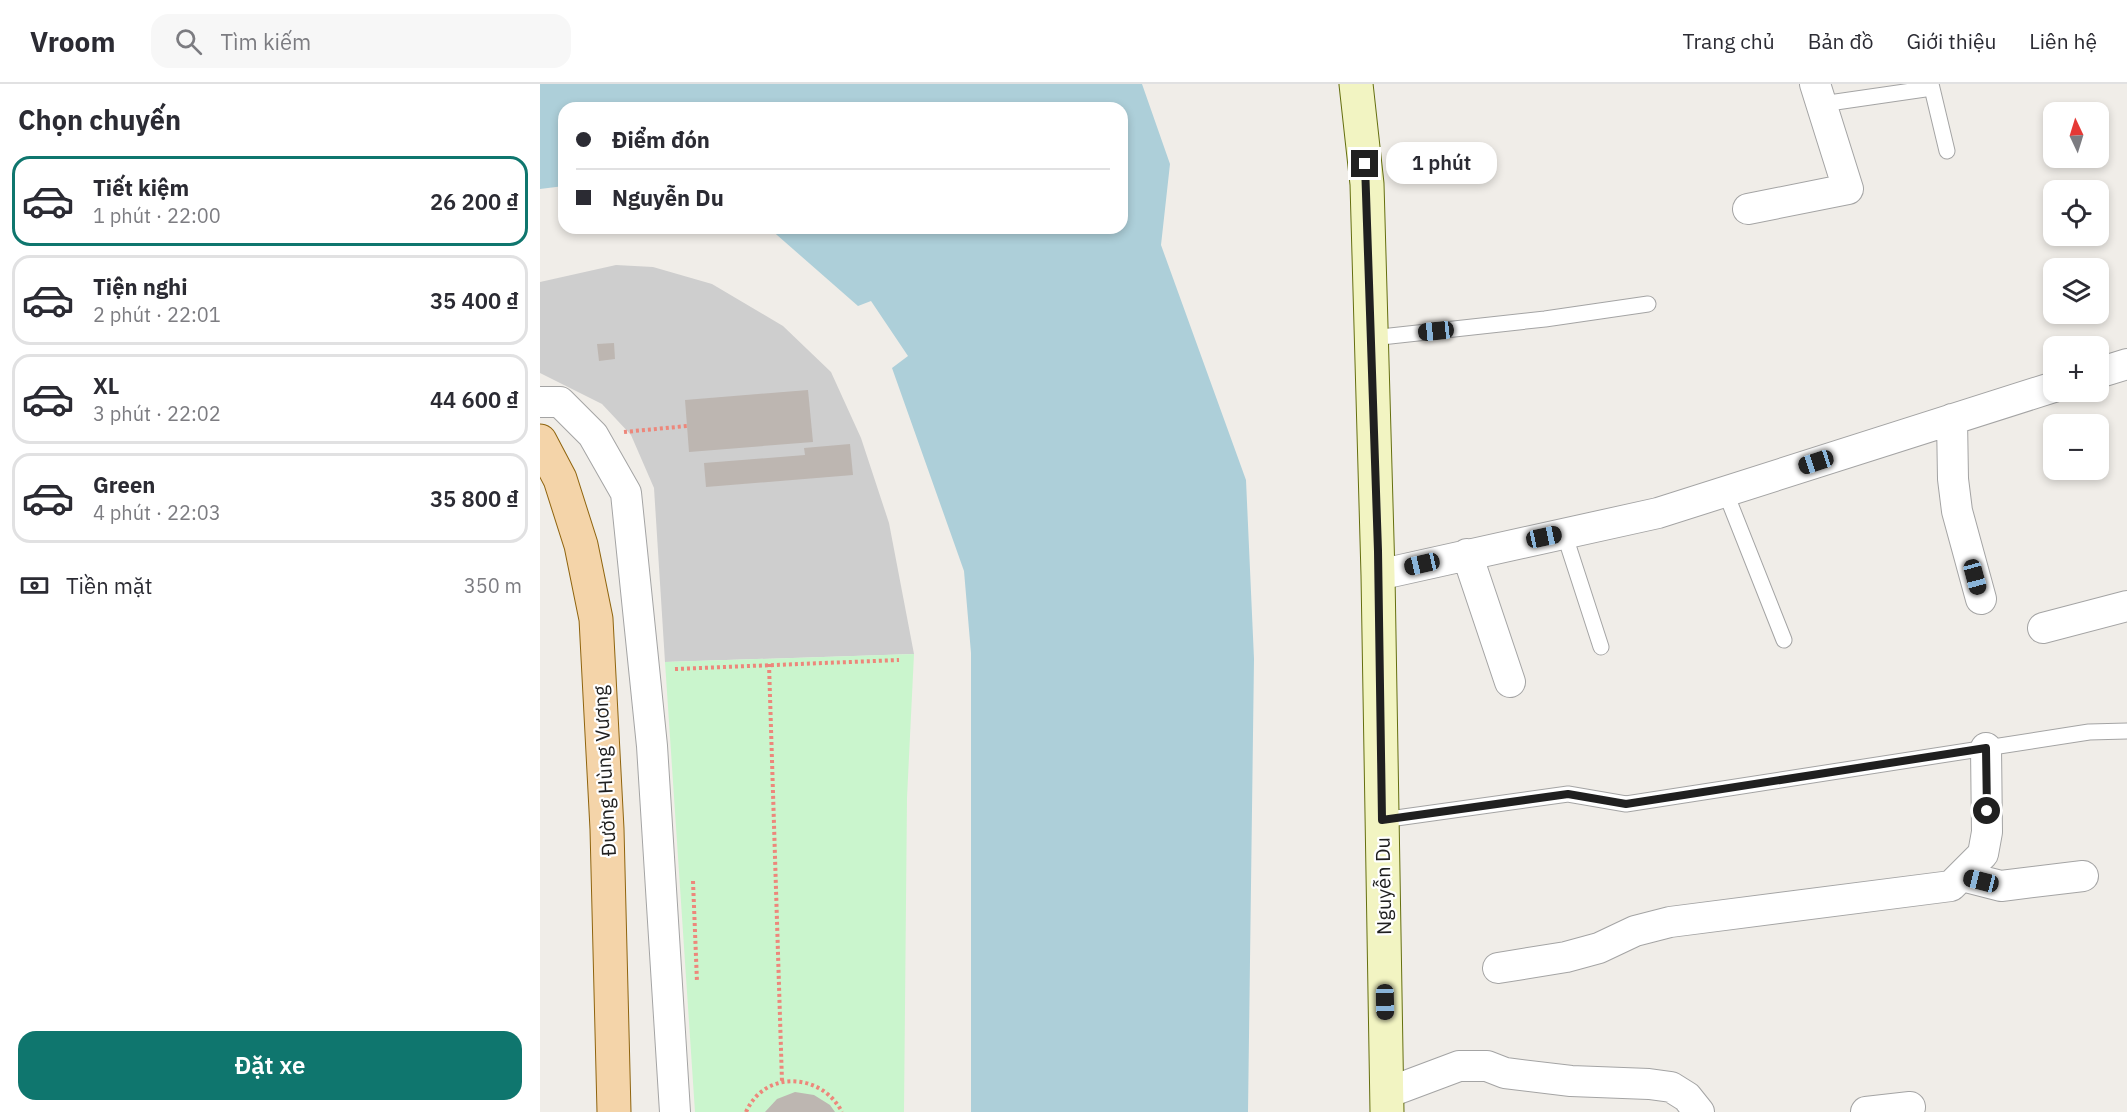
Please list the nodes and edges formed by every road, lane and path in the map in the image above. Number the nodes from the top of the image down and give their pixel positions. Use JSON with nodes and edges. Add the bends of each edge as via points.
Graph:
{"nodes":[{"id":1,"x":1356,"y":84,"type":"edge"},
{"id":2,"x":1931,"y":86,"type":"edge"},
{"id":3,"x":1818,"y":94,"type":"edge"},
{"id":4,"x":1947,"y":151,"type":"dead end"},
{"id":5,"x":1748,"y":209,"type":"dead end"},
{"id":6,"x":1648,"y":304,"type":"dead end"},
{"id":7,"x":1372,"y":338,"type":"junction"},
{"id":8,"x":2127,"y":364,"type":"edge"},
{"id":9,"x":2109,"y":370,"type":"edge"},
{"id":10,"x":2043,"y":390,"type":"edge"},
{"id":11,"x":540,"y":402,"type":"edge"},
{"id":12,"x":1952,"y":419,"type":"junction"},
{"id":13,"x":687,"y":426,"type":"dead end"},
{"id":14,"x":593,"y":435,"type":"junction"},
{"id":15,"x":540,"y":441,"type":"edge"},
{"id":16,"x":1725,"y":491,"type":"junction"},
{"id":17,"x":1564,"y":533,"type":"junction"},
{"id":18,"x":1467,"y":554,"type":"junction"},
{"id":19,"x":1378,"y":575,"type":"junction"},
{"id":20,"x":1981,"y":599,"type":"dead end"},
{"id":21,"x":2127,"y":606,"type":"edge"},
{"id":22,"x":2043,"y":628,"type":"dead end"},
{"id":23,"x":1784,"y":640,"type":"dead end"},
{"id":24,"x":1601,"y":647,"type":"dead end"},
{"id":25,"x":899,"y":660,"type":"dead end"},
{"id":26,"x":770,"y":664,"type":"junction"},
{"id":27,"x":675,"y":669,"type":"dead end"},
{"id":28,"x":1510,"y":682,"type":"dead end"},
{"id":29,"x":2127,"y":731,"type":"edge"},
{"id":30,"x":1986,"y":748,"type":"junction"},
{"id":31,"x":1382,"y":820,"type":"junction"},
{"id":32,"x":1962,"y":876,"type":"junction"},
{"id":33,"x":2083,"y":876,"type":"dead end"},
{"id":34,"x":1498,"y":968,"type":"dead end"},
{"id":35,"x":782,"y":1082,"type":"junction"},
{"id":36,"x":1387,"y":1102,"type":"edge"},
{"id":37,"x":1910,"y":1107,"type":"dead end"},
{"id":38,"x":614,"y":1112,"type":"edge"},
{"id":39,"x":675,"y":1112,"type":"edge"},
{"id":40,"x":746,"y":1112,"type":"edge"},
{"id":41,"x":842,"y":1112,"type":"edge"},
{"id":42,"x":1699,"y":1112,"type":"edge"},
{"id":43,"x":1866,"y":1112,"type":"edge"}],
"edges":[{"from":1,"to":7,"type":"main road","name":"Nguyễn Du","via":[[1367,184]]},
{"from":2,"to":3,"type":"lane"},
{"from":2,"to":4,"type":"lane"},
{"from":3,"to":5,"type":"street","via":[[1848,189]]},
{"from":6,"to":7,"type":"lane"},
{"from":7,"to":19,"type":"main road","name":"Nguyễn Du"},
{"from":8,"to":9,"type":"street"},
{"from":10,"to":12,"type":"street"},
{"from":11,"to":14,"type":"street","via":[[560,402]]},
{"from":12,"to":16,"type":"street"},
{"from":12,"to":20,"type":"street","via":[[1957,511]]},
{"from":13,"to":14,"type":"path"},
{"from":14,"to":39,"type":"street","via":[[626,493],[652,746]]},
{"from":15,"to":38,"type":"main road","name":"Đường Hùng Vương","via":[[560,479],[581,545],[596,619],[608,829]]},
{"from":16,"to":17,"type":"street","via":[[1658,513]]},
{"from":16,"to":23,"type":"lane"},
{"from":17,"to":18,"type":"street"},
{"from":17,"to":24,"type":"lane"},
{"from":18,"to":19,"type":"street"},
{"from":18,"to":28,"type":"street"},
{"from":19,"to":31,"type":"main road","name":"Nguyễn Du"},
{"from":21,"to":22,"type":"street"},
{"from":25,"to":26,"type":"path"},
{"from":26,"to":27,"type":"path"},
{"from":26,"to":35,"type":"path"},
{"from":29,"to":30,"type":"lane","via":[[2089,732]]},
{"from":30,"to":31,"type":"lane","via":[[1626,804],[1568,794]]},
{"from":30,"to":32,"type":"street","via":[[1987,832],[1983,854]]},
{"from":31,"to":36,"type":"main road","name":"Nguyễn Du"},
{"from":32,"to":33,"type":"street","via":[[2001,886]]},
{"from":32,"to":34,"type":"street","via":[[1951,886],[1670,922],[1566,957]]},
{"from":35,"to":40,"type":"path","via":[[763,1091]]},
{"from":35,"to":41,"type":"path","via":[[803,1081],[822,1088]]},
{"from":36,"to":42,"type":"street","via":[[1459,1066],[1486,1066],[1505,1073],[1571,1082],[1671,1087],[1687,1097]]},
{"from":37,"to":43,"type":"street"}]}
